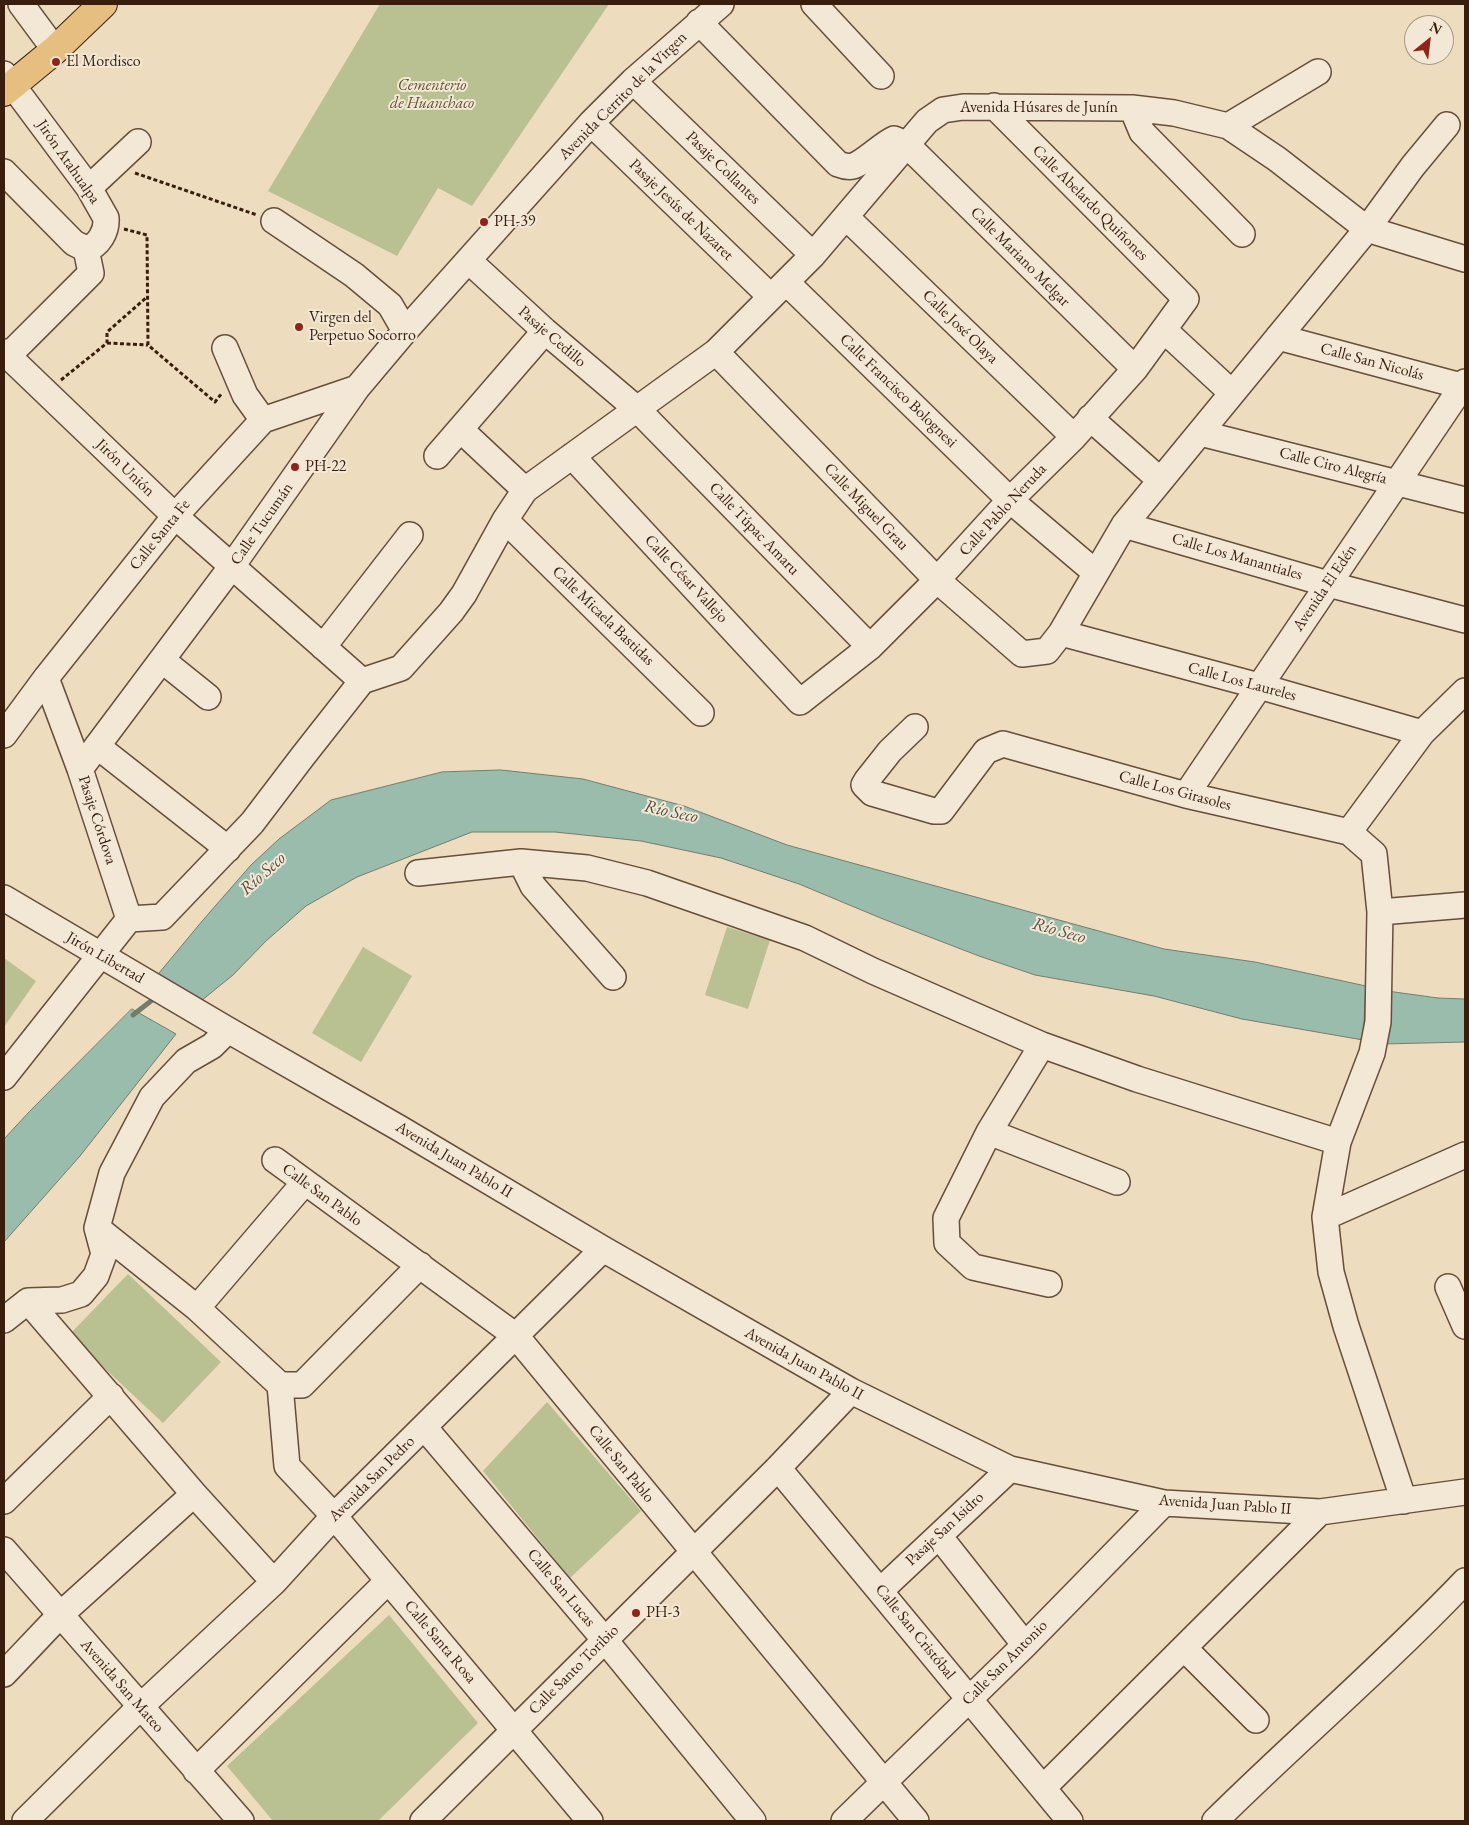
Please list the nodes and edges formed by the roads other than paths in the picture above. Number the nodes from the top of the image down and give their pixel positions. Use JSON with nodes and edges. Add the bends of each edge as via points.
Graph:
{"nodes":[{"id":1,"x":21,"y":4,"type":"edge"},
{"id":2,"x":103,"y":4,"type":"edge"},
{"id":3,"x":721,"y":4,"type":"edge"},
{"id":4,"x":814,"y":4,"type":"edge"},
{"id":5,"x":699,"y":22,"type":"junction"},
{"id":6,"x":55,"y":50,"type":"junction"},
{"id":7,"x":1318,"y":72,"type":"dead end"},
{"id":8,"x":881,"y":76,"type":"dead end"},
{"id":9,"x":634,"y":81,"type":"junction"},
{"id":10,"x":7,"y":84,"type":"edge"},
{"id":11,"x":994,"y":106,"type":"junction"},
{"id":12,"x":1132,"y":108,"type":"junction"},
{"id":13,"x":590,"y":123,"type":"junction"},
{"id":14,"x":1447,"y":125,"type":"dead end"},
{"id":15,"x":1228,"y":126,"type":"junction"},
{"id":16,"x":138,"y":142,"type":"dead end"},
{"id":17,"x":906,"y":144,"type":"junction"},
{"id":18,"x":4,"y":172,"type":"edge"},
{"id":19,"x":90,"y":188,"type":"junction"},
{"id":20,"x":846,"y":217,"type":"junction"},
{"id":21,"x":274,"y":221,"type":"road end"},
{"id":22,"x":1367,"y":229,"type":"junction"},
{"id":23,"x":1242,"y":234,"type":"dead end"},
{"id":24,"x":86,"y":249,"type":"junction"},
{"id":25,"x":813,"y":255,"type":"junction"},
{"id":26,"x":1465,"y":259,"type":"edge"},
{"id":27,"x":469,"y":261,"type":"junction"},
{"id":28,"x":779,"y":290,"type":"junction"},
{"id":29,"x":1186,"y":299,"type":"joint"},
{"id":30,"x":1164,"y":330,"type":"junction"},
{"id":31,"x":405,"y":331,"type":"junction"},
{"id":32,"x":545,"y":331,"type":"junction"},
{"id":33,"x":1278,"y":337,"type":"junction"},
{"id":34,"x":225,"y":348,"type":"dead end"},
{"id":35,"x":716,"y":352,"type":"junction"},
{"id":36,"x":6,"y":354,"type":"edge"},
{"id":37,"x":1135,"y":370,"type":"junction"},
{"id":38,"x":1464,"y":385,"type":"edge"},
{"id":39,"x":357,"y":388,"type":"junction"},
{"id":40,"x":1232,"y":393,"type":"junction"},
{"id":41,"x":638,"y":410,"type":"junction"},
{"id":42,"x":1090,"y":418,"type":"junction"},
{"id":43,"x":263,"y":420,"type":"junction"},
{"id":44,"x":461,"y":430,"type":"junction"},
{"id":45,"x":1200,"y":433,"type":"junction"},
{"id":46,"x":1074,"y":437,"type":"junction"},
{"id":47,"x":437,"y":456,"type":"dead end"},
{"id":48,"x":572,"y":456,"type":"junction"},
{"id":49,"x":1160,"y":480,"type":"junction"},
{"id":50,"x":1397,"y":482,"type":"junction"},
{"id":51,"x":525,"y":490,"type":"junction"},
{"id":52,"x":1010,"y":500,"type":"junction"},
{"id":53,"x":1465,"y":500,"type":"edge"},
{"id":54,"x":174,"y":516,"type":"junction"},
{"id":55,"x":505,"y":520,"type":"junction"},
{"id":56,"x":1124,"y":525,"type":"junction"},
{"id":57,"x":410,"y":535,"type":"dead end"},
{"id":58,"x":232,"y":566,"type":"junction"},
{"id":59,"x":1096,"y":573,"type":"junction"},
{"id":60,"x":937,"y":580,"type":"junction"},
{"id":61,"x":1328,"y":584,"type":"junction"},
{"id":62,"x":1465,"y":620,"type":"edge"},
{"id":63,"x":1061,"y":633,"type":"junction"},
{"id":64,"x":323,"y":647,"type":"junction"},
{"id":65,"x":870,"y":648,"type":"junction"},
{"id":66,"x":162,"y":660,"type":"junction"},
{"id":67,"x":46,"y":678,"type":"junction"},
{"id":68,"x":362,"y":681,"type":"junction"},
{"id":69,"x":1259,"y":686,"type":"junction"},
{"id":70,"x":1465,"y":691,"type":"edge"},
{"id":71,"x":208,"y":697,"type":"dead end"},
{"id":72,"x":800,"y":702,"type":"joint"},
{"id":73,"x":701,"y":713,"type":"dead end"},
{"id":74,"x":915,"y":727,"type":"dead end"},
{"id":75,"x":1422,"y":733,"type":"junction"},
{"id":76,"x":4,"y":735,"type":"edge"},
{"id":77,"x":97,"y":746,"type":"junction"},
{"id":78,"x":80,"y":769,"type":"junction"},
{"id":79,"x":1186,"y":795,"type":"junction"},
{"id":80,"x":1349,"y":832,"type":"junction"},
{"id":81,"x":228,"y":848,"type":"junction"},
{"id":82,"x":521,"y":862,"type":"junction"},
{"id":83,"x":418,"y":873,"type":"dead end"},
{"id":84,"x":4,"y":898,"type":"edge"},
{"id":85,"x":1465,"y":905,"type":"edge"},
{"id":86,"x":1380,"y":912,"type":"junction"},
{"id":87,"x":129,"y":919,"type":"junction"},
{"id":88,"x":101,"y":955,"type":"junction"},
{"id":89,"x":613,"y":978,"type":"dead end"},
{"id":90,"x":206,"y":1017,"type":"joint"},
{"id":91,"x":228,"y":1030,"type":"junction"},
{"id":92,"x":1042,"y":1044,"type":"junction"},
{"id":93,"x":4,"y":1077,"type":"edge"},
{"id":94,"x":989,"y":1132,"type":"junction"},
{"id":95,"x":1338,"y":1142,"type":"junction"},
{"id":96,"x":1465,"y":1155,"type":"edge"},
{"id":97,"x":275,"y":1160,"type":"dead end"},
{"id":98,"x":305,"y":1182,"type":"junction"},
{"id":99,"x":1117,"y":1182,"type":"dead end"},
{"id":100,"x":1325,"y":1217,"type":"junction"},
{"id":101,"x":97,"y":1228,"type":"junction"},
{"id":102,"x":603,"y":1249,"type":"junction"},
{"id":103,"x":420,"y":1265,"type":"junction"},
{"id":104,"x":1049,"y":1284,"type":"dead end"},
{"id":105,"x":1448,"y":1287,"type":"dead end"},
{"id":106,"x":28,"y":1301,"type":"junction"},
{"id":107,"x":198,"y":1308,"type":"junction"},
{"id":108,"x":4,"y":1320,"type":"edge"},
{"id":109,"x":1465,"y":1326,"type":"edge"},
{"id":110,"x":516,"y":1336,"type":"junction"},
{"id":111,"x":280,"y":1385,"type":"junction"},
{"id":112,"x":851,"y":1392,"type":"junction"},
{"id":113,"x":111,"y":1396,"type":"junction"},
{"id":114,"x":424,"y":1427,"type":"junction"},
{"id":115,"x":778,"y":1468,"type":"junction"},
{"id":116,"x":1010,"y":1469,"type":"junction"},
{"id":117,"x":1465,"y":1492,"type":"edge"},
{"id":118,"x":194,"y":1494,"type":"junction"},
{"id":119,"x":1404,"y":1500,"type":"junction"},
{"id":120,"x":4,"y":1501,"type":"edge"},
{"id":121,"x":1164,"y":1503,"type":"junction"},
{"id":122,"x":1320,"y":1512,"type":"junction"},
{"id":123,"x":334,"y":1516,"type":"junction"},
{"id":124,"x":939,"y":1536,"type":"junction"},
{"id":125,"x":4,"y":1550,"type":"edge"},
{"id":126,"x":693,"y":1552,"type":"junction"},
{"id":127,"x":388,"y":1581,"type":"junction"},
{"id":128,"x":1465,"y":1581,"type":"edge"},
{"id":129,"x":274,"y":1582,"type":"junction"},
{"id":130,"x":881,"y":1590,"type":"junction"},
{"id":131,"x":60,"y":1615,"type":"junction"},
{"id":132,"x":604,"y":1639,"type":"junction"},
{"id":133,"x":1025,"y":1645,"type":"junction"},
{"id":134,"x":1184,"y":1648,"type":"junction"},
{"id":135,"x":4,"y":1674,"type":"edge"},
{"id":136,"x":970,"y":1699,"type":"junction"},
{"id":137,"x":140,"y":1708,"type":"junction"},
{"id":138,"x":1256,"y":1720,"type":"dead end"},
{"id":139,"x":514,"y":1730,"type":"junction"},
{"id":140,"x":196,"y":1771,"type":"junction"},
{"id":141,"x":884,"y":1783,"type":"junction"},
{"id":142,"x":1043,"y":1788,"type":"junction"},
{"id":143,"x":25,"y":1821,"type":"edge"},
{"id":144,"x":240,"y":1821,"type":"edge"},
{"id":145,"x":423,"y":1821,"type":"edge"},
{"id":146,"x":590,"y":1821,"type":"edge"},
{"id":147,"x":753,"y":1821,"type":"edge"},
{"id":148,"x":844,"y":1821,"type":"edge"},
{"id":149,"x":916,"y":1821,"type":"edge"},
{"id":150,"x":1070,"y":1821,"type":"edge"},
{"id":151,"x":1215,"y":1821,"type":"edge"}],
"edges":[{"from":1,"to":6,"type":"street"},
{"from":2,"to":6,"type":"main road"},
{"from":3,"to":5,"type":"street","name":"Avenida Cerrito de la Virgen"},
{"from":4,"to":8,"type":"street"},
{"from":5,"to":9,"type":"street","name":"Avenida Cerrito de la Virgen"},
{"from":5,"to":17,"type":"street","via":[[838,164],[855,166],[894,139]]},
{"from":6,"to":10,"type":"main road"},
{"from":7,"to":15,"type":"street"},
{"from":9,"to":13,"type":"street","name":"Avenida Cerrito de la Virgen"},
{"from":9,"to":25,"type":"street","name":"Pasaje Collantes"},
{"from":10,"to":19,"type":"street","name":"Jirón Atahualpa"},
{"from":11,"to":12,"type":"street","name":"Avenida Húsares de Junín"},
{"from":11,"to":17,"type":"street","name":"Avenida Húsares de Junín","via":[[943,110],[926,121]]},
{"from":11,"to":29,"type":"street","name":"Calle Abelardo Quiñones"},
{"from":12,"to":15,"type":"street","name":"Avenida Húsares de Junín","via":[[1174,113]]},
{"from":12,"to":23,"type":"street","via":[[1142,132]]},
{"from":13,"to":27,"type":"street","name":"Avenida Cerrito de la Virgen"},
{"from":13,"to":28,"type":"street","name":"Pasaje Jesús de Nazaret"},
{"from":14,"to":22,"type":"street"},
{"from":15,"to":22,"type":"street","name":"Avenida Húsares de Junín","via":[[1277,159]]},
{"from":16,"to":19,"type":"street"},
{"from":17,"to":20,"type":"street","name":"Avenida Húsares de Junín"},
{"from":17,"to":37,"type":"street","name":"Calle Mariano Melgar"},
{"from":18,"to":24,"type":"street","via":[[74,243]]},
{"from":19,"to":24,"type":"street","name":"Jirón Atahualpa","via":[[106,224],[99,241]]},
{"from":20,"to":25,"type":"street","name":"Avenida Húsares de Junín"},
{"from":20,"to":46,"type":"street","name":"Calle José Olaya"},
{"from":21,"to":31,"type":"street","via":[[354,275],[390,304]]},
{"from":22,"to":26,"type":"street","name":"Avenida Húsares de Junín"},
{"from":22,"to":33,"type":"street"},
{"from":24,"to":36,"type":"street","via":[[91,273]]},
{"from":25,"to":28,"type":"street","name":"Avenida Húsares de Junín"},
{"from":27,"to":31,"type":"street","name":"Calle Tucumán"},
{"from":27,"to":32,"type":"street","name":"Pasaje Cedillo"},
{"from":28,"to":35,"type":"street","name":"Avenida Húsares de Junín"},
{"from":28,"to":52,"type":"street","name":"Calle Francisco Bolognesi"},
{"from":29,"to":30,"type":"street","name":"Calle Pablo Neruda"},
{"from":30,"to":37,"type":"street","name":"Calle Pablo Neruda"},
{"from":30,"to":40,"type":"street"},
{"from":31,"to":39,"type":"street","name":"Calle Tucumán"},
{"from":32,"to":41,"type":"street","name":"Pasaje Cedillo"},
{"from":32,"to":44,"type":"street"},
{"from":33,"to":38,"type":"street","name":"Calle San Nicolás"},
{"from":33,"to":40,"type":"street"},
{"from":34,"to":43,"type":"street","via":[[245,395]]},
{"from":35,"to":41,"type":"street","name":"Avenida Húsares de Junín"},
{"from":35,"to":60,"type":"street","name":"Calle Miguel Grau"},
{"from":36,"to":54,"type":"street","name":"Jirón Unión"},
{"from":37,"to":42,"type":"street","name":"Calle Pablo Neruda"},
{"from":38,"to":50,"type":"street","name":"Avenida El Edén"},
{"from":39,"to":43,"type":"street","name":"Calle Santa Fe"},
{"from":39,"to":58,"type":"street","name":"Calle Tucumán"},
{"from":40,"to":45,"type":"street"},
{"from":41,"to":48,"type":"street","name":"Avenida Húsares de Junín"},
{"from":41,"to":65,"type":"street","name":"Calle Túpac Amaru"},
{"from":42,"to":46,"type":"street","name":"Calle Pablo Neruda"},
{"from":42,"to":49,"type":"street"},
{"from":43,"to":54,"type":"street","name":"Calle Santa Fe"},
{"from":44,"to":47,"type":"street"},
{"from":44,"to":51,"type":"street"},
{"from":45,"to":49,"type":"street"},
{"from":45,"to":50,"type":"street","name":"Calle Ciro Alegría"},
{"from":46,"to":52,"type":"street","name":"Calle Pablo Neruda"},
{"from":48,"to":51,"type":"street","name":"Avenida Húsares de Junín"},
{"from":48,"to":72,"type":"street","name":"Calle César Vallejo"},
{"from":49,"to":56,"type":"street"},
{"from":50,"to":53,"type":"street","name":"Calle Ciro Alegría"},
{"from":50,"to":61,"type":"street","name":"Avenida El Edén"},
{"from":51,"to":55,"type":"street"},
{"from":52,"to":59,"type":"street","name":"Calle Francisco Bolognesi"},
{"from":52,"to":60,"type":"street","name":"Calle Pablo Neruda"},
{"from":54,"to":58,"type":"street","name":"Jirón Unión"},
{"from":54,"to":67,"type":"street","name":"Calle Santa Fe"},
{"from":55,"to":68,"type":"street","via":[[464,594],[401,668]]},
{"from":55,"to":73,"type":"street","name":"Calle Micaela Bastidas"},
{"from":56,"to":59,"type":"street"},
{"from":56,"to":61,"type":"street","name":"Calle Los Manantiales"},
{"from":57,"to":64,"type":"street"},
{"from":58,"to":64,"type":"street","name":"Jirón Unión"},
{"from":58,"to":66,"type":"street","name":"Calle Tucumán"},
{"from":59,"to":63,"type":"street"},
{"from":60,"to":63,"type":"street","name":"Calle Miguel Grau","via":[[1022,654],[1047,651]]},
{"from":60,"to":65,"type":"street","name":"Calle Pablo Neruda"},
{"from":61,"to":62,"type":"street","name":"Calle Los Manantiales"},
{"from":61,"to":69,"type":"street","name":"Avenida El Edén"},
{"from":63,"to":69,"type":"street","name":"Calle Los Laureles"},
{"from":64,"to":68,"type":"street","name":"Jirón Unión"},
{"from":65,"to":72,"type":"street","name":"Calle Pablo Neruda"},
{"from":66,"to":71,"type":"street"},
{"from":66,"to":77,"type":"street","name":"Calle Tucumán"},
{"from":67,"to":76,"type":"street","name":"Calle Santa Fe"},
{"from":67,"to":78,"type":"street","name":"Pasaje Córdova"},
{"from":68,"to":81,"type":"street","via":[[252,823]]},
{"from":69,"to":75,"type":"street","name":"Calle Los Laureles"},
{"from":69,"to":79,"type":"street","name":"Avenida El Edén"},
{"from":70,"to":75,"type":"street"},
{"from":74,"to":79,"type":"street","name":"Calle Los Girasoles","via":[[890,751],[864,784],[872,793],[941,811],[986,751],[1003,744]]},
{"from":75,"to":80,"type":"street"},
{"from":77,"to":78,"type":"street","name":"Calle Tucumán"},
{"from":77,"to":81,"type":"street"},
{"from":78,"to":87,"type":"street","name":"Pasaje Córdova"},
{"from":79,"to":80,"type":"street","name":"Calle Los Girasoles"},
{"from":80,"to":86,"type":"street","via":[[1374,854]]},
{"from":81,"to":87,"type":"street","via":[[162,917]]},
{"from":82,"to":83,"type":"street"},
{"from":82,"to":89,"type":"street","via":[[533,886]]},
{"from":82,"to":92,"type":"street","via":[[587,868],[647,882],[805,938]]},
{"from":84,"to":88,"type":"street","name":"Jirón Libertad"},
{"from":85,"to":86,"type":"street"},
{"from":86,"to":95,"type":"street","via":[[1378,1022],[1372,1053]]},
{"from":87,"to":88,"type":"street"},
{"from":88,"to":90,"type":"street","name":"Jirón Libertad"},
{"from":88,"to":93,"type":"street"},
{"from":90,"to":91,"type":"street","name":"Avenida Juan Pablo II"},
{"from":91,"to":101,"type":"street","via":[[212,1046],[186,1060],[152,1097],[112,1173]]},
{"from":91,"to":102,"type":"street","name":"Avenida Juan Pablo II"},
{"from":92,"to":94,"type":"street"},
{"from":92,"to":95,"type":"street","via":[[1137,1079]]},
{"from":94,"to":99,"type":"street"},
{"from":94,"to":104,"type":"street","via":[[946,1218],[947,1243],[973,1267]]},
{"from":95,"to":100,"type":"street"},
{"from":96,"to":100,"type":"street"},
{"from":97,"to":98,"type":"street","name":"Calle San Pablo"},
{"from":98,"to":103,"type":"street","name":"Calle San Pablo"},
{"from":98,"to":107,"type":"street"},
{"from":100,"to":119,"type":"street","via":[[1331,1272],[1346,1326]]},
{"from":101,"to":106,"type":"street","via":[[104,1254],[96,1276],[81,1294],[62,1300]]},
{"from":101,"to":107,"type":"street"},
{"from":102,"to":110,"type":"street","name":"Avenida San Pedro"},
{"from":102,"to":112,"type":"street","name":"Avenida Juan Pablo II"},
{"from":103,"to":110,"type":"street","name":"Calle San Pablo"},
{"from":103,"to":111,"type":"street","via":[[302,1385]]},
{"from":105,"to":109,"type":"street"},
{"from":106,"to":108,"type":"street"},
{"from":106,"to":113,"type":"street"},
{"from":107,"to":111,"type":"street"},
{"from":110,"to":114,"type":"street","name":"Avenida San Pedro"},
{"from":110,"to":126,"type":"street","name":"Calle San Pablo"},
{"from":111,"to":123,"type":"street","name":"Calle Santa Rosa","via":[[287,1466]]},
{"from":112,"to":115,"type":"street","name":"Calle Santo Toribio"},
{"from":112,"to":116,"type":"street","name":"Avenida Juan Pablo II"},
{"from":113,"to":118,"type":"street"},
{"from":113,"to":120,"type":"street"},
{"from":114,"to":123,"type":"street","name":"Avenida San Pedro"},
{"from":114,"to":132,"type":"street","name":"Calle San Lucas"},
{"from":115,"to":126,"type":"street","name":"Calle Santo Toribio"},
{"from":115,"to":130,"type":"street","name":"Calle San Cristóbal"},
{"from":116,"to":121,"type":"street","name":"Avenida Juan Pablo II"},
{"from":116,"to":124,"type":"street","name":"Pasaje San Isidro"},
{"from":117,"to":119,"type":"street","name":"Avenida Juan Pablo II"},
{"from":118,"to":129,"type":"street"},
{"from":118,"to":131,"type":"street"},
{"from":119,"to":122,"type":"street","name":"Avenida Juan Pablo II"},
{"from":121,"to":122,"type":"street","name":"Avenida Juan Pablo II"},
{"from":121,"to":133,"type":"street","name":"Calle San Antonio"},
{"from":122,"to":134,"type":"street"},
{"from":123,"to":127,"type":"street","name":"Calle Santa Rosa"},
{"from":123,"to":129,"type":"street","name":"Avenida San Pedro"},
{"from":124,"to":130,"type":"street","name":"Pasaje San Isidro"},
{"from":124,"to":133,"type":"street"},
{"from":125,"to":131,"type":"street","name":"Avenida San Mateo"},
{"from":126,"to":132,"type":"street","name":"Calle Santo Toribio"},
{"from":126,"to":141,"type":"street","name":"Calle San Pablo"},
{"from":127,"to":139,"type":"street","name":"Calle Santa Rosa"},
{"from":127,"to":140,"type":"street"},
{"from":128,"to":151,"type":"street","via":[[1422,1626]]},
{"from":129,"to":137,"type":"street","name":"Avenida San Pedro"},
{"from":130,"to":136,"type":"street","name":"Calle San Cristóbal"},
{"from":131,"to":135,"type":"street"},
{"from":131,"to":137,"type":"street","name":"Avenida San Mateo"},
{"from":132,"to":139,"type":"street","name":"Calle Santo Toribio"},
{"from":132,"to":147,"type":"street","name":"Calle San Lucas"},
{"from":133,"to":136,"type":"street","name":"Calle San Antonio"},
{"from":134,"to":138,"type":"street"},
{"from":134,"to":142,"type":"street"},
{"from":136,"to":141,"type":"street","name":"Calle San Antonio"},
{"from":136,"to":142,"type":"street","name":"Calle San Cristóbal"},
{"from":137,"to":140,"type":"street","name":"Avenida San Mateo"},
{"from":137,"to":143,"type":"street","name":"Avenida San Pedro"},
{"from":139,"to":145,"type":"street","name":"Calle Santo Toribio"},
{"from":139,"to":146,"type":"street","name":"Calle Santa Rosa"},
{"from":140,"to":144,"type":"street","name":"Avenida San Mateo"},
{"from":141,"to":148,"type":"street","name":"Calle San Antonio"},
{"from":141,"to":149,"type":"street","name":"Calle San Pablo"},
{"from":142,"to":150,"type":"street","name":"Calle San Cristóbal"}]}
